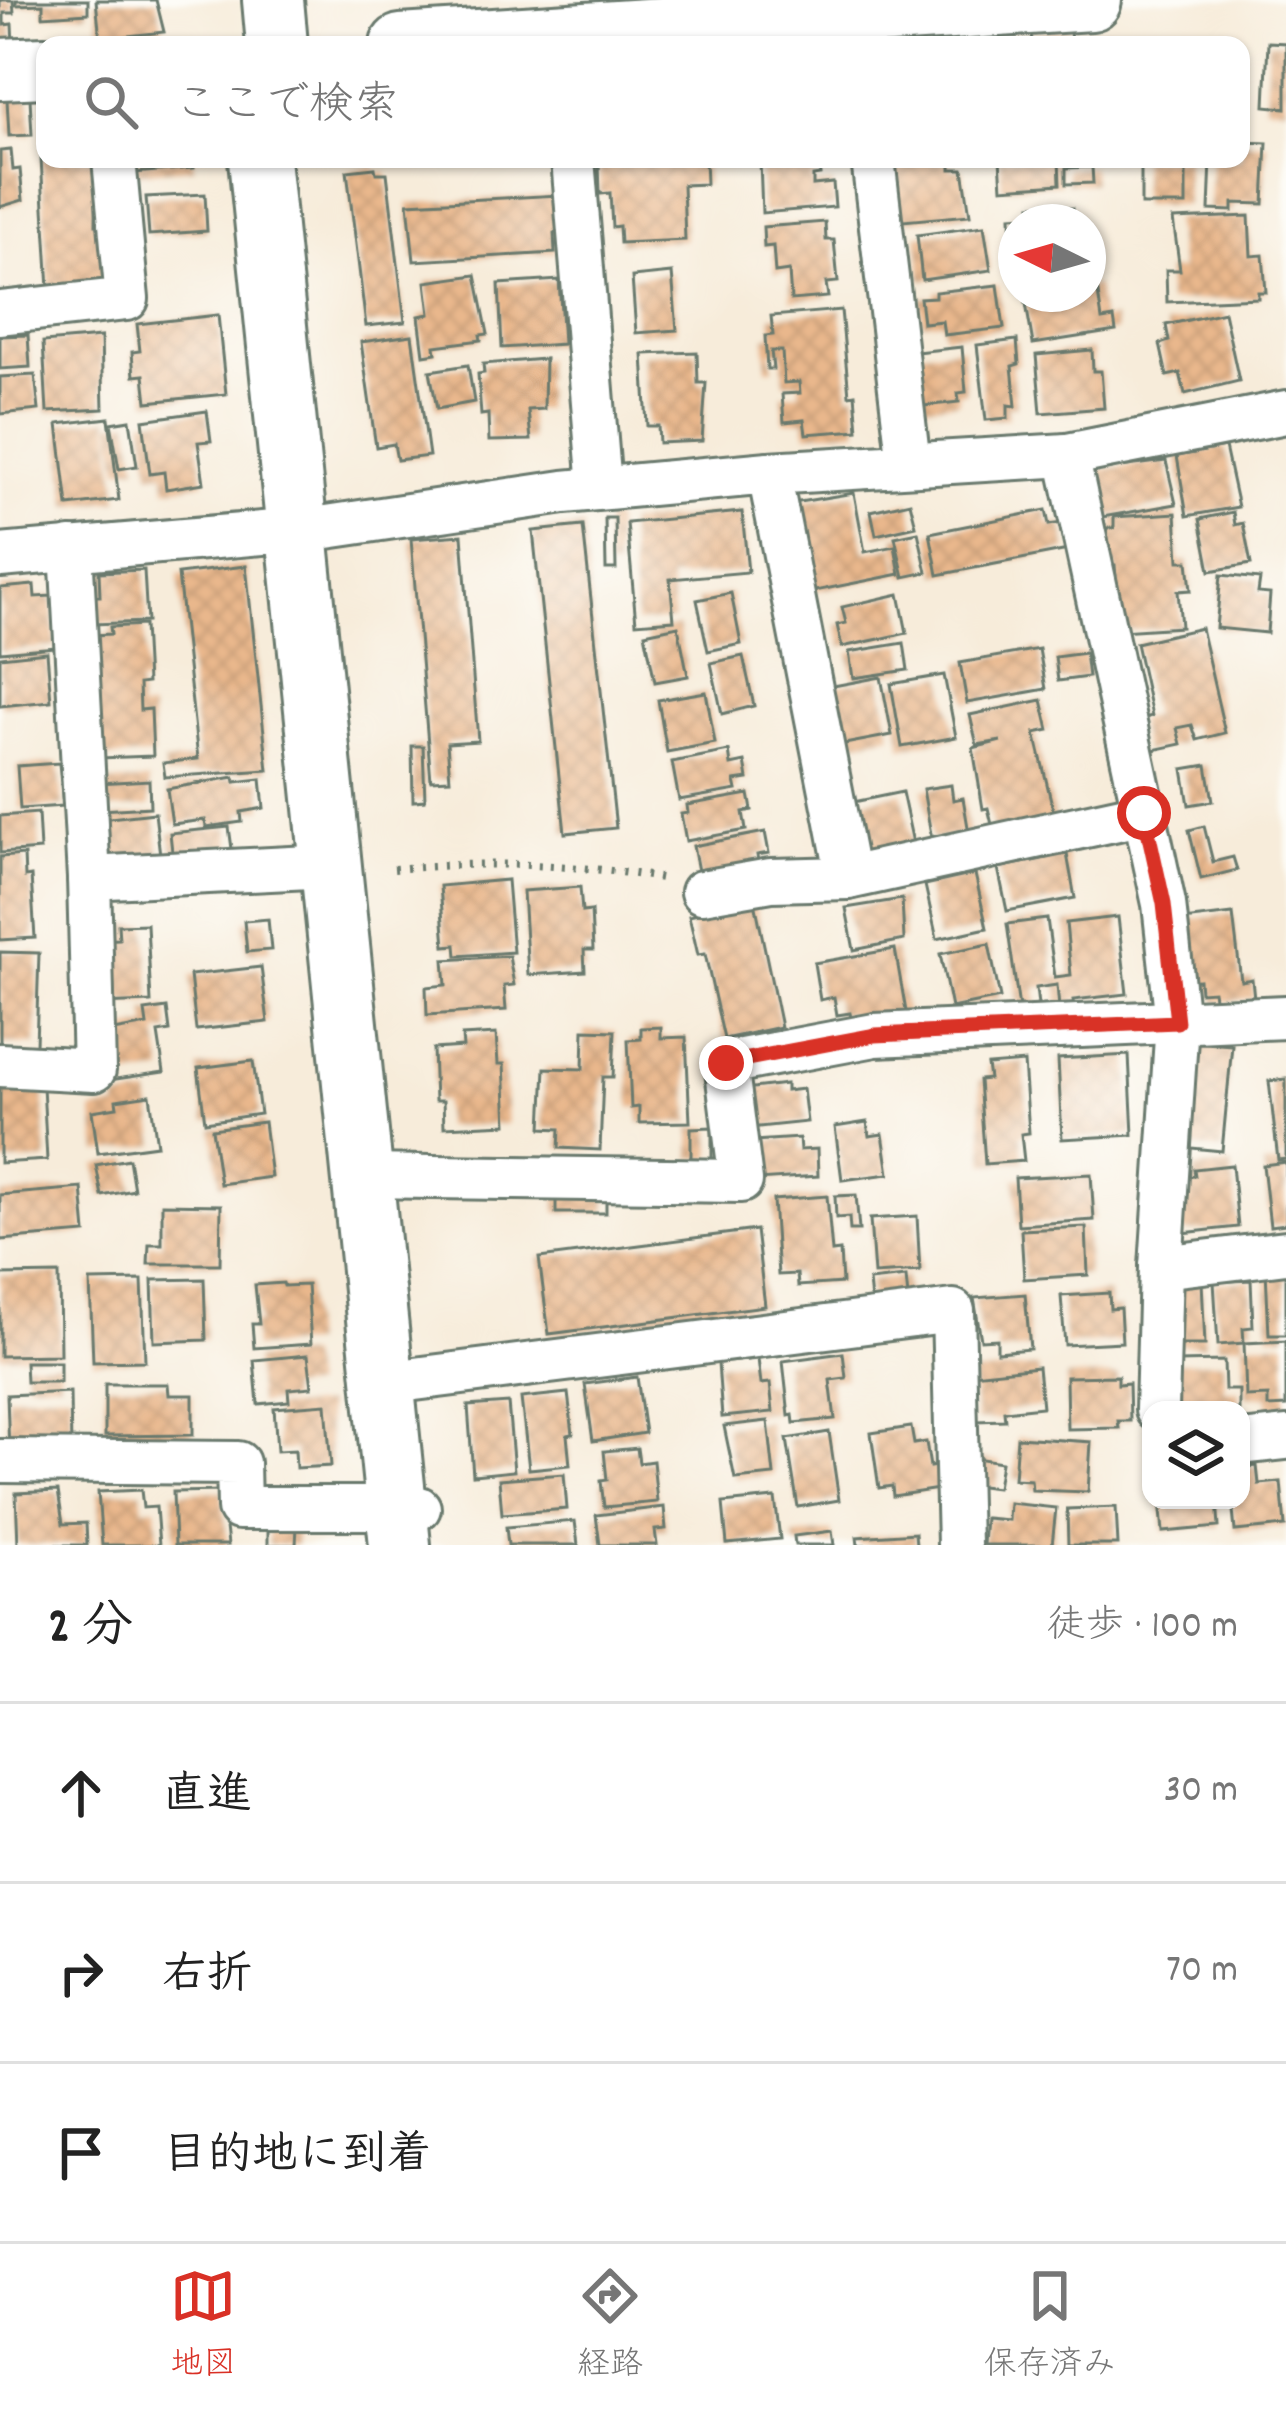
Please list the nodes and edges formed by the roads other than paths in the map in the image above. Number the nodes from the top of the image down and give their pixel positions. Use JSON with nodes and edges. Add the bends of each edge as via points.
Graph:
{"nodes":[{"id":1,"x":245,"y":0,"type":"edge"},
{"id":2,"x":273,"y":0,"type":"edge"},
{"id":3,"x":1090,"y":0,"type":"edge"},
{"id":4,"x":247,"y":36,"type":"edge"},
{"id":5,"x":276,"y":36,"type":"edge"},
{"id":6,"x":604,"y":36,"type":"edge"},
{"id":7,"x":36,"y":67,"type":"edge"},
{"id":8,"x":0,"y":69,"type":"edge"},
{"id":9,"x":115,"y":168,"type":"edge"},
{"id":10,"x":260,"y":168,"type":"edge"},
{"id":11,"x":287,"y":168,"type":"edge"},
{"id":12,"x":575,"y":168,"type":"edge"},
{"id":13,"x":874,"y":168,"type":"edge"},
{"id":14,"x":0,"y":313,"type":"edge"},
{"id":15,"x":1286,"y":412,"type":"edge"},
{"id":16,"x":1067,"y":455,"type":"junction"},
{"id":17,"x":909,"y":464,"type":"junction"},
{"id":18,"x":769,"y":473,"type":"junction"},
{"id":19,"x":600,"y":488,"type":"junction"},
{"id":20,"x":307,"y":529,"type":"junction"},
{"id":21,"x":71,"y":549,"type":"junction"},
{"id":22,"x":0,"y":556,"type":"edge"},
{"id":23,"x":1144,"y":813,"type":"junction"},
{"id":24,"x":330,"y":866,"type":"junction"},
{"id":25,"x":89,"y":878,"type":"junction"},
{"id":26,"x":848,"y":878,"type":"junction"},
{"id":27,"x":702,"y":892,"type":"road end"},
{"id":28,"x":1286,"y":1017,"type":"edge"},
{"id":29,"x":1177,"y":1022,"type":"junction"},
{"id":30,"x":0,"y":1065,"type":"edge"},
{"id":31,"x":374,"y":1176,"type":"junction"},
{"id":32,"x":1286,"y":1252,"type":"edge"},
{"id":33,"x":1161,"y":1267,"type":"junction"},
{"id":34,"x":394,"y":1382,"type":"junction"},
{"id":35,"x":1157,"y":1401,"type":"edge"},
{"id":36,"x":1286,"y":1438,"type":"edge"},
{"id":37,"x":1250,"y":1442,"type":"edge"},
{"id":38,"x":0,"y":1461,"type":"edge"},
{"id":39,"x":409,"y":1526,"type":"edge"},
{"id":40,"x":959,"y":1545,"type":"edge"}],
"edges":[{"from":1,"to":4,"type":"street"},
{"from":2,"to":5,"type":"street"},
{"from":3,"to":6,"type":"street"},
{"from":7,"to":8,"type":"street"},
{"from":9,"to":14,"type":"street","via":[[127,299]]},
{"from":10,"to":20,"type":"street"},
{"from":11,"to":20,"type":"street"},
{"from":12,"to":19,"type":"street"},
{"from":13,"to":17,"type":"street"},
{"from":15,"to":16,"type":"street"},
{"from":16,"to":17,"type":"street"},
{"from":16,"to":23,"type":"street"},
{"from":17,"to":18,"type":"street"},
{"from":18,"to":19,"type":"street"},
{"from":18,"to":26,"type":"street"},
{"from":19,"to":20,"type":"street"},
{"from":20,"to":21,"type":"street"},
{"from":20,"to":24,"type":"street"},
{"from":20,"to":31,"type":"street"},
{"from":21,"to":22,"type":"street"},
{"from":21,"to":25,"type":"street"},
{"from":23,"to":26,"type":"street"},
{"from":23,"to":29,"type":"street"},
{"from":24,"to":25,"type":"street"},
{"from":24,"to":31,"type":"street"},
{"from":25,"to":30,"type":"street","via":[[94,1070]]},
{"from":26,"to":27,"type":"street"},
{"from":28,"to":29,"type":"street"},
{"from":29,"to":31,"type":"street","via":[[875,1035],[726,1063],[741,1180]]},
{"from":29,"to":33,"type":"street"},
{"from":31,"to":34,"type":"street"},
{"from":32,"to":33,"type":"street"},
{"from":33,"to":35,"type":"street"},
{"from":34,"to":39,"type":"street"},
{"from":34,"to":40,"type":"street","via":[[953,1311]]},
{"from":36,"to":37,"type":"street"},
{"from":38,"to":39,"type":"street","via":[[238,1463],[239,1508]]}]}
